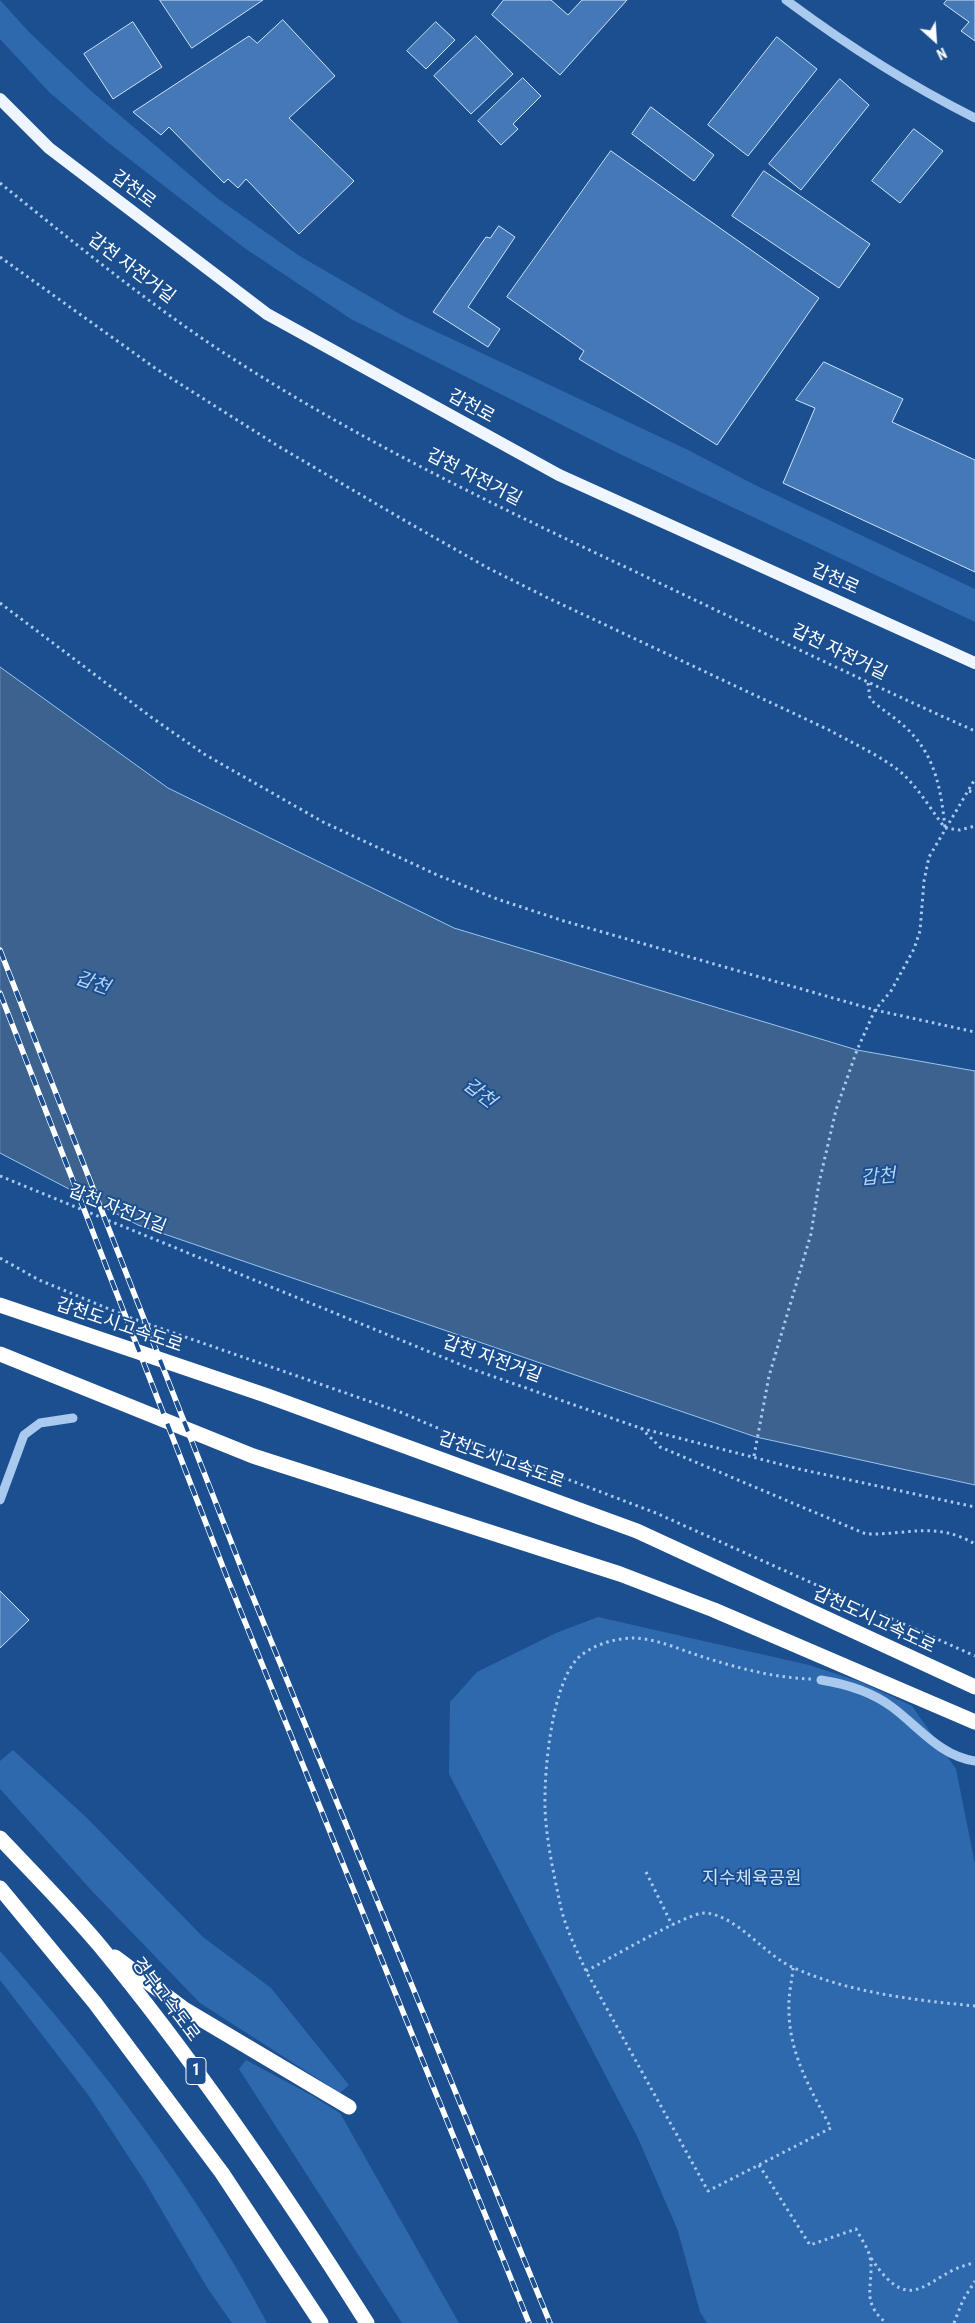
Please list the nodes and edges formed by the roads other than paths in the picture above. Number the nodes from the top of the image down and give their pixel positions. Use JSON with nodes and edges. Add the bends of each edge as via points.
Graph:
{"nodes":[{"id":1,"x":786,"y":0,"type":"edge"},
{"id":2,"x":0,"y":98,"type":"edge"},
{"id":3,"x":975,"y":118,"type":"edge"},
{"id":4,"x":975,"y":663,"type":"edge"},
{"id":5,"x":0,"y":1305,"type":"edge"},
{"id":6,"x":0,"y":1354,"type":"edge"},
{"id":7,"x":73,"y":1418,"type":"dead end"},
{"id":8,"x":0,"y":1500,"type":"edge"},
{"id":9,"x":821,"y":1680,"type":"road end"},
{"id":10,"x":975,"y":1687,"type":"edge"},
{"id":11,"x":975,"y":1722,"type":"edge"},
{"id":12,"x":975,"y":1761,"type":"edge"},
{"id":13,"x":0,"y":1838,"type":"edge"},
{"id":14,"x":0,"y":1888,"type":"edge"},
{"id":15,"x":100,"y":1947,"type":"junction"},
{"id":16,"x":349,"y":2108,"type":"dead end"},
{"id":17,"x":321,"y":2323,"type":"edge"},
{"id":18,"x":367,"y":2323,"type":"edge"}],
"edges":[{"from":1,"to":3,"type":"street","via":[[880,63]]},
{"from":2,"to":4,"type":"main road","name":"갑천로","via":[[49,148],[267,314],[559,475]]},
{"from":5,"to":10,"type":"highway","name":"갑천도시고속도로","via":[[265,1395],[637,1531]]},
{"from":6,"to":11,"type":"highway","via":[[253,1456],[506,1536],[714,1610]]},
{"from":7,"to":8,"type":"street","via":[[40,1423],[24,1435]]},
{"from":9,"to":12,"type":"street","via":[[845,1684],[891,1706],[942,1749]]},
{"from":13,"to":15,"type":"highway","name":"경부고속도로","number":"1"},
{"from":14,"to":17,"type":"highway","number":"1","via":[[95,2003],[222,2172]]},
{"from":15,"to":16,"type":"highway","via":[[184,2009]]},
{"from":15,"to":18,"type":"highway","name":"경부고속도로","number":"1","via":[[286,2196]]}]}
